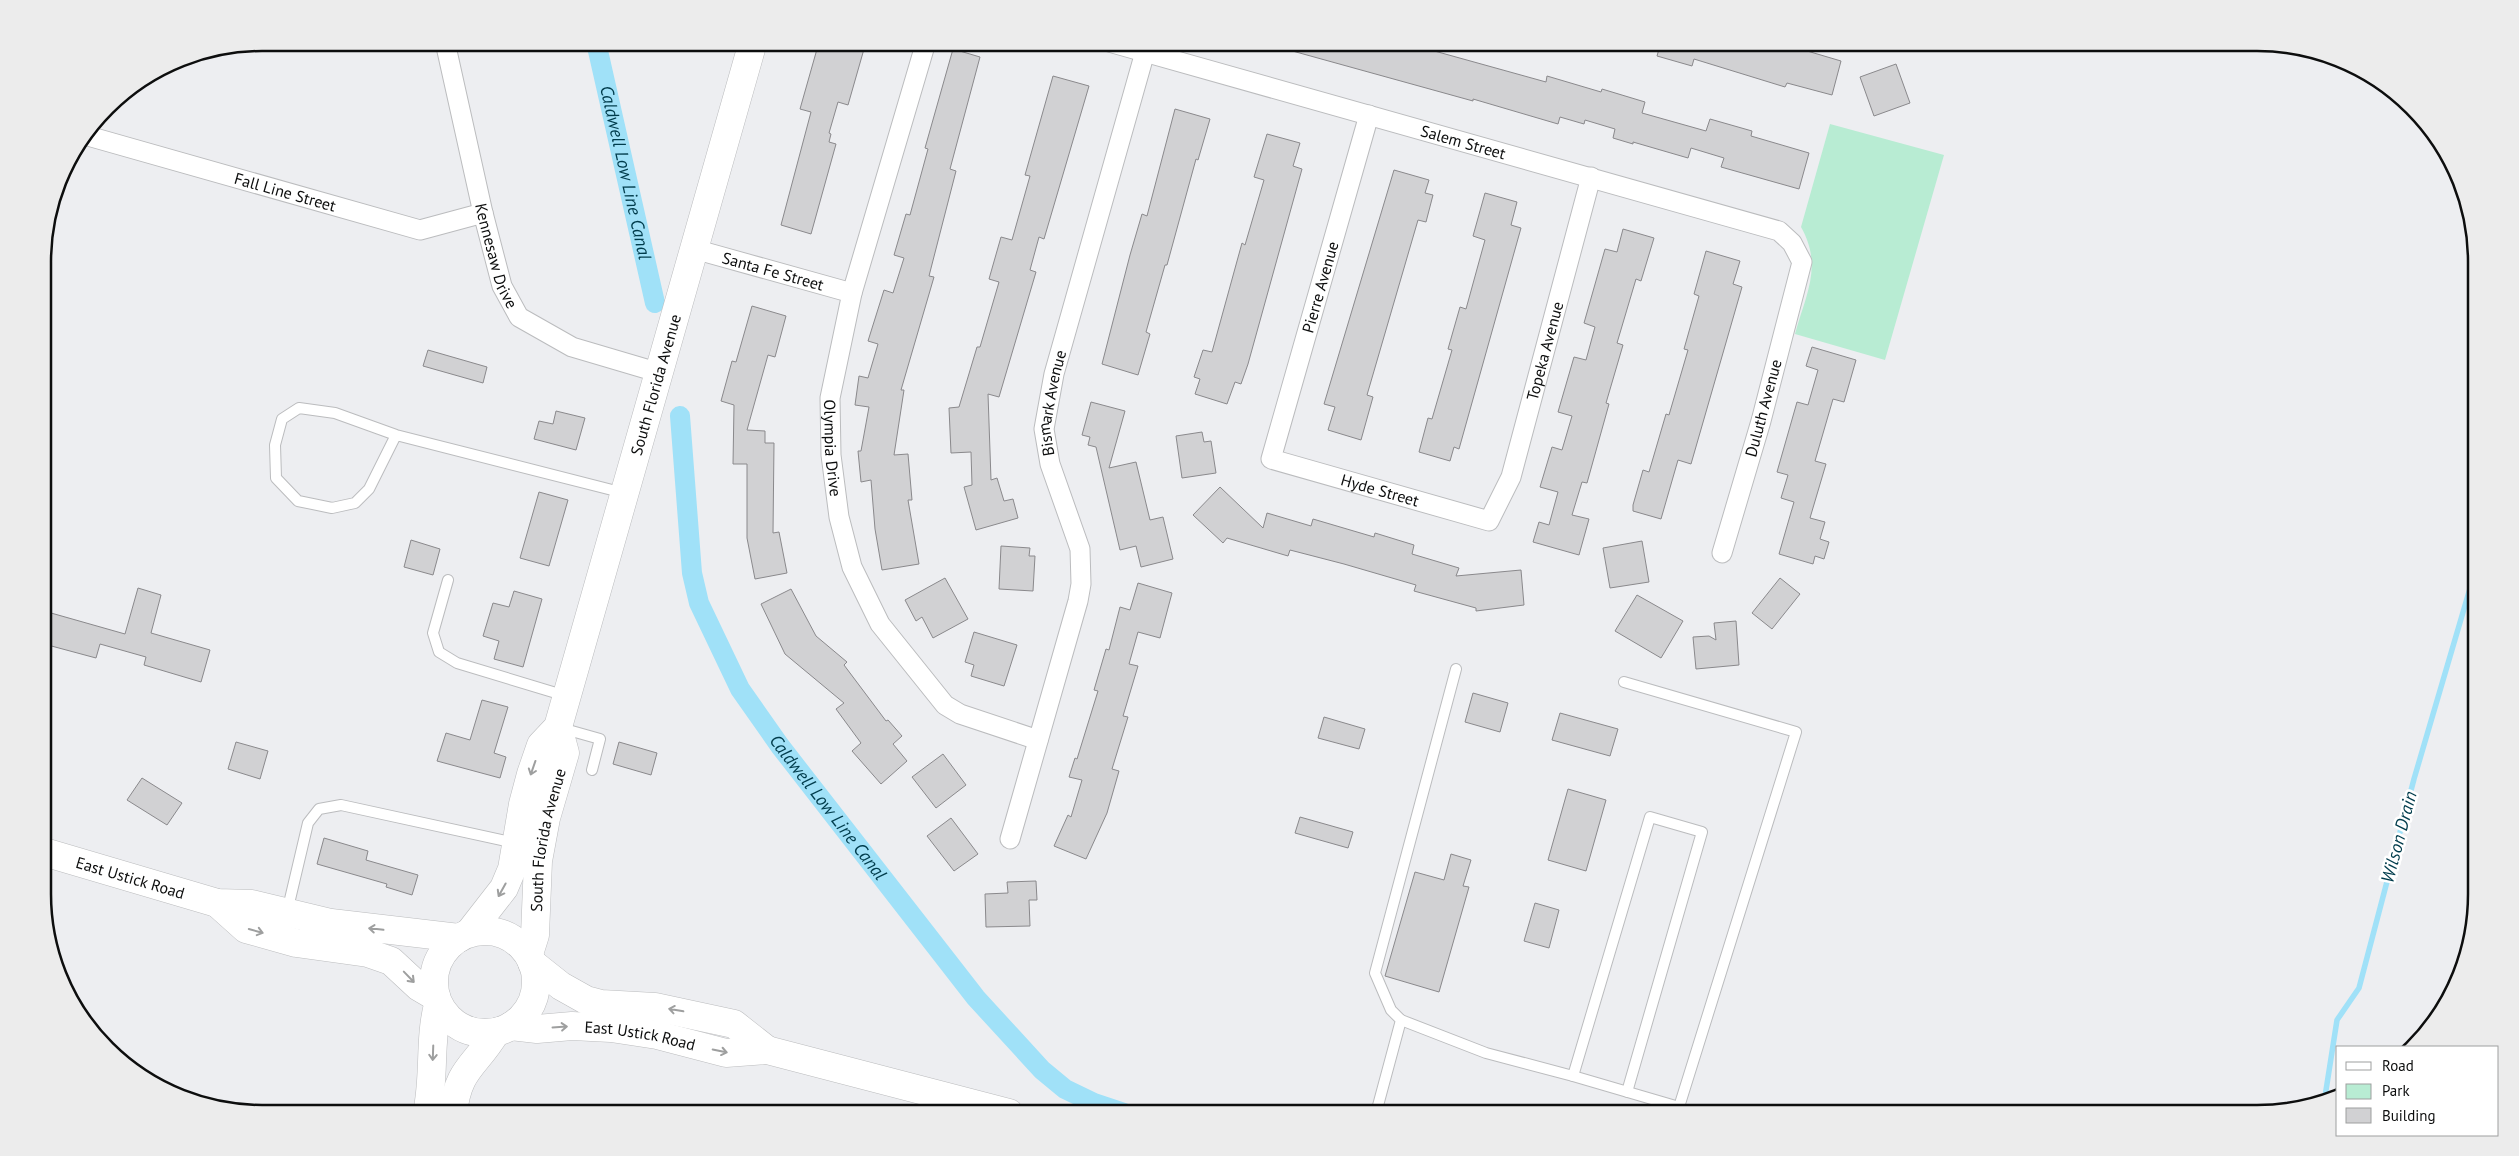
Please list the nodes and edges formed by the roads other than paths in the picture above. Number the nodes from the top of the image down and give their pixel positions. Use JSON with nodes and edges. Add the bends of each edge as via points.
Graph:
{"nodes":[{"id":1,"x":447,"y":51,"type":"edge"},
{"id":2,"x":750,"y":51,"type":"edge"},
{"id":3,"x":923,"y":51,"type":"edge"},
{"id":4,"x":1141,"y":51,"type":"edge"},
{"id":5,"x":1145,"y":52,"type":"junction"},
{"id":6,"x":1369,"y":115,"type":"junction"},
{"id":7,"x":93,"y":137,"type":"edge"},
{"id":8,"x":1591,"y":177,"type":"junction"},
{"id":9,"x":483,"y":213,"type":"junction"},
{"id":10,"x":694,"y":249,"type":"junction"},
{"id":11,"x":1802,"y":262,"type":"joint"},
{"id":12,"x":852,"y":292,"type":"junction"},
{"id":13,"x":660,"y":373,"type":"junction"},
{"id":14,"x":396,"y":435,"type":"junction"},
{"id":15,"x":1271,"y":460,"type":"joint"},
{"id":16,"x":624,"y":494,"type":"junction"},
{"id":17,"x":1489,"y":521,"type":"joint"},
{"id":18,"x":1722,"y":553,"type":"dead end"},
{"id":19,"x":448,"y":580,"type":"dead end"},
{"id":20,"x":1456,"y":670,"type":"dead end"},
{"id":21,"x":1624,"y":682,"type":"dead end"},
{"id":22,"x":567,"y":696,"type":"junction"},
{"id":23,"x":558,"y":727,"type":"junction"},
{"id":24,"x":1038,"y":740,"type":"junction"},
{"id":25,"x":592,"y":770,"type":"dead end"},
{"id":26,"x":1010,"y":839,"type":"dead end"},
{"id":27,"x":515,"y":843,"type":"junction"},
{"id":28,"x":51,"y":854,"type":"edge"},
{"id":29,"x":217,"y":904,"type":"junction"},
{"id":30,"x":286,"y":913,"type":"junction"},
{"id":31,"x":464,"y":935,"type":"junction"},
{"id":32,"x":530,"y":958,"type":"junction"},
{"id":33,"x":437,"y":1001,"type":"junction"},
{"id":34,"x":1402,"y":1020,"type":"junction"},
{"id":35,"x":503,"y":1029,"type":"junction"},
{"id":36,"x":767,"y":1050,"type":"junction"},
{"id":37,"x":1573,"y":1076,"type":"junction"},
{"id":38,"x":1627,"y":1092,"type":"junction"},
{"id":39,"x":428,"y":1105,"type":"edge"},
{"id":40,"x":454,"y":1105,"type":"edge"},
{"id":41,"x":978,"y":1105,"type":"edge"},
{"id":42,"x":1378,"y":1105,"type":"edge"},
{"id":43,"x":1662,"y":1105,"type":"edge"},
{"id":44,"x":1678,"y":1105,"type":"edge"}],
"edges":[{"from":1,"to":9,"type":"street","name":"Kennesaw Drive"},
{"from":2,"to":10,"type":"main road","name":"South Florida Avenue"},
{"from":3,"to":12,"type":"street","name":"Olympia Drive"},
{"from":4,"to":5,"type":"street","name":"Salem Street"},
{"from":5,"to":6,"type":"street","name":"Salem Street"},
{"from":5,"to":24,"type":"street","name":"Bismark Avenue","via":[[1054,374],[1044,428],[1050,464],[1080,548],[1081,584]]},
{"from":6,"to":8,"type":"street","name":"Salem Street"},
{"from":6,"to":15,"type":"street","name":"Pierre Avenue"},
{"from":7,"to":9,"type":"street","name":"Fall Line Street","via":[[420,230]]},
{"from":8,"to":11,"type":"street","name":"Salem Street","via":[[1779,231],[1792,242]]},
{"from":8,"to":17,"type":"street","name":"Topeka Avenue","via":[[1511,477]]},
{"from":9,"to":13,"type":"street","name":"Kennesaw Drive","via":[[502,286],[519,317],[572,347]]},
{"from":10,"to":12,"type":"street","name":"Santa Fe Street"},
{"from":10,"to":13,"type":"main road","name":"South Florida Avenue"},
{"from":11,"to":18,"type":"street","name":"Duluth Avenue","via":[[1761,421]]},
{"from":12,"to":24,"type":"street","name":"Olympia Drive","via":[[830,398],[832,464],[839,517],[852,568],[880,624],[945,705],[960,714]]},
{"from":13,"to":16,"type":"main road","name":"South Florida Avenue"},
{"from":14,"to":14,"type":"lane","via":[[335,413],[300,408],[282,419],[275,445],[276,478],[298,501],[332,508],[355,503],[369,489]]},
{"from":14,"to":16,"type":"lane"},
{"from":15,"to":17,"type":"street","name":"Hyde Street"},
{"from":16,"to":22,"type":"main road","name":"South Florida Avenue"},
{"from":19,"to":22,"type":"lane","via":[[433,633],[439,652],[456,663]]},
{"from":20,"to":34,"type":"lane","via":[[1375,973],[1391,1010]]},
{"from":21,"to":44,"type":"lane","via":[[1796,732]]},
{"from":22,"to":23,"type":"main road","name":"South Florida Avenue"},
{"from":23,"to":25,"type":"lane","via":[[600,739]]},
{"from":23,"to":27,"type":"main road","name":"South Florida Avenue","one_way":true,"via":[[541,745]]},
{"from":23,"to":32,"type":"main road","name":"South Florida Avenue","via":[[564,753],[538,861],[535,936]]},
{"from":24,"to":26,"type":"street","name":"Bismark Avenue"},
{"from":27,"to":30,"type":"lane","via":[[341,806],[319,809],[308,823]]},
{"from":27,"to":31,"type":"main road","name":"South Florida Avenue","one_way":true,"via":[[512,869],[504,888],[495,903]]},
{"from":28,"to":29,"type":"main road","name":"East Ustick Road"},
{"from":29,"to":30,"type":"main road","name":"East Ustick Road","via":[[252,904]]},
{"from":29,"to":33,"type":"main road","name":"East Ustick Road","one_way":true,"via":[[246,929],[296,943],[368,954],[391,961]]},
{"from":31,"to":30,"type":"main road","name":"East Ustick Road","one_way":true,"via":[[331,923]]},
{"from":31,"to":32,"type":"main road","via":[[486,930],[503,934],[518,942]]},
{"from":31,"to":33,"type":"main road","via":[[441,954],[434,970],[433,988]]},
{"from":32,"to":35,"type":"main road","via":[[536,986],[532,1002],[524,1016]]},
{"from":36,"to":32,"type":"main road","name":"East Ustick Road","one_way":true,"via":[[734,1024],[656,1007],[586,1000],[561,986]]},
{"from":33,"to":35,"type":"main road","via":[[449,1019],[464,1029],[479,1033]]},
{"from":33,"to":39,"type":"main road","one_way":true},
{"from":34,"to":37,"type":"lane","via":[[1486,1053]]},
{"from":34,"to":42,"type":"lane"},
{"from":35,"to":36,"type":"main road","name":"East Ustick Road","one_way":true,"via":[[611,1028],[656,1035],[726,1053]]},
{"from":35,"to":40,"type":"main road","via":[[463,1075]]},
{"from":36,"to":41,"type":"main road","name":"East Ustick Road"},
{"from":37,"to":38,"type":"lane"},
{"from":37,"to":38,"type":"lane","via":[[1650,817],[1702,832]]},
{"from":38,"to":43,"type":"lane"}]}
